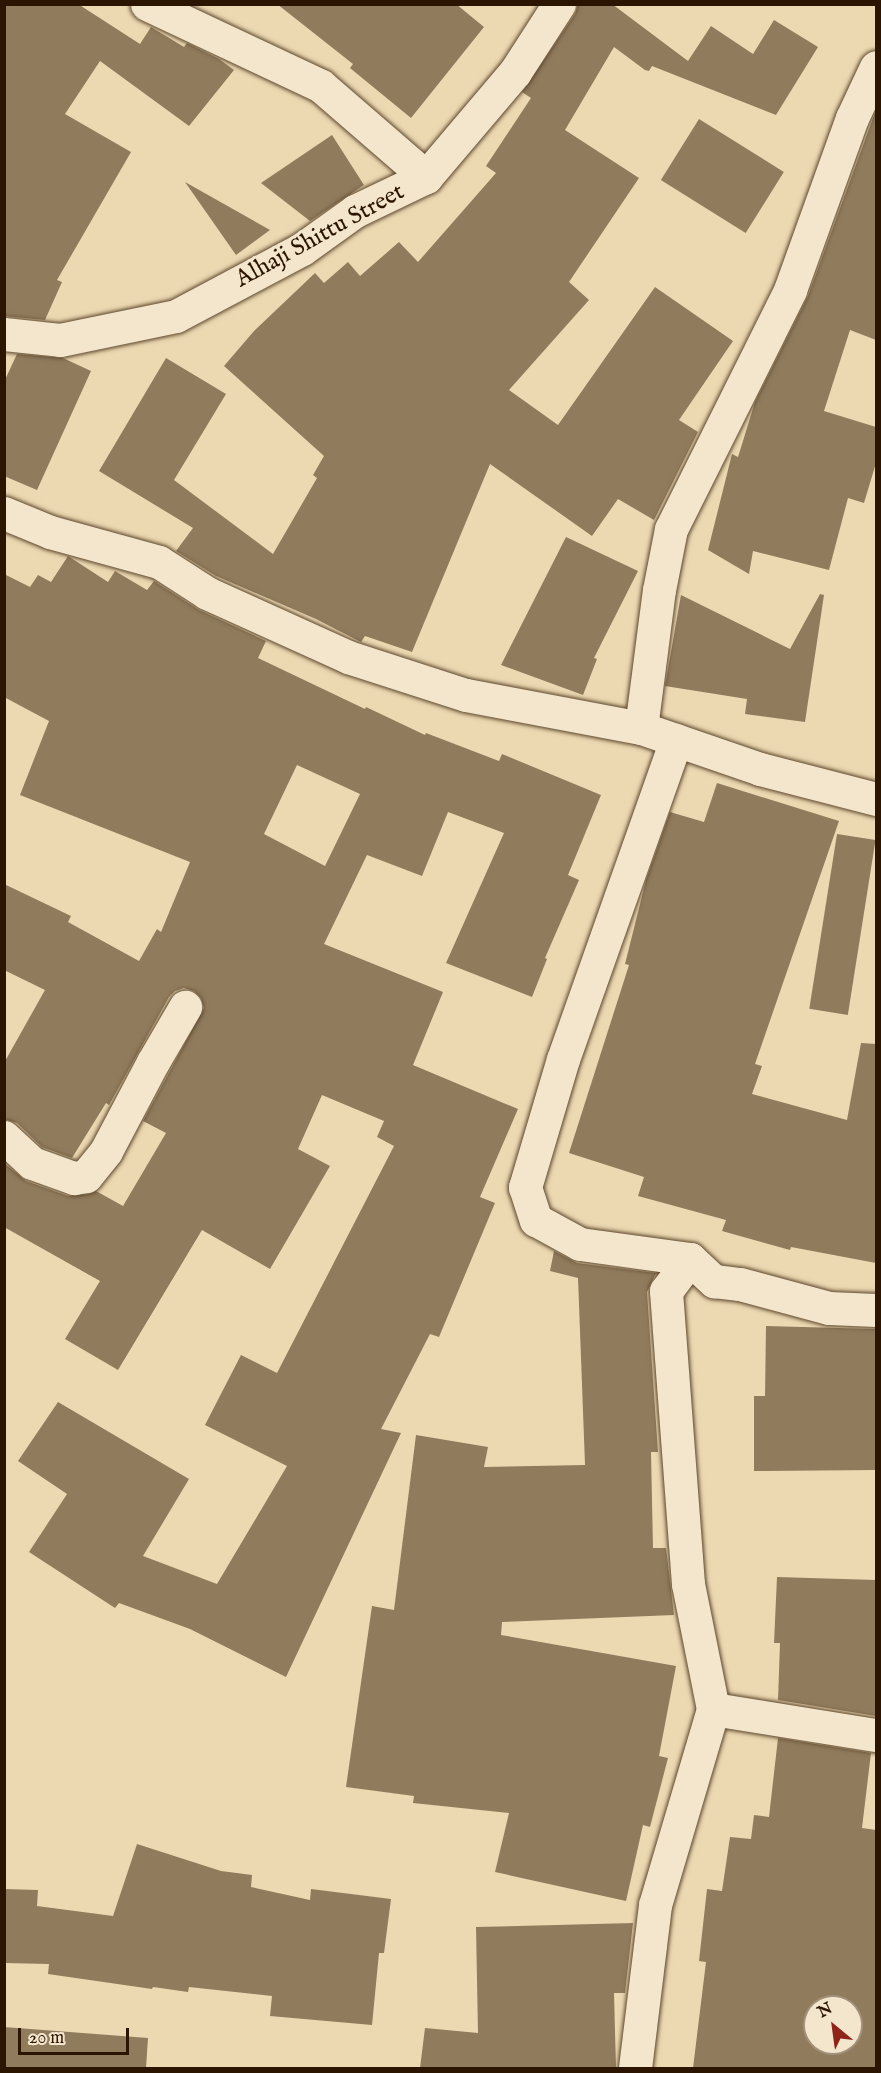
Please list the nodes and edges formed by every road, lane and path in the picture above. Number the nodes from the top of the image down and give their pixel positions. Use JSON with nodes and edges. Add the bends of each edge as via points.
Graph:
{"nodes":[{"id":1,"x":147,"y":4,"type":"edge"},
{"id":2,"x":560,"y":4,"type":"edge"},
{"id":3,"x":876,"y":67,"type":"edge"},
{"id":4,"x":426,"y":177,"type":"junction"},
{"id":5,"x":4,"y":334,"type":"edge"},
{"id":6,"x":4,"y":513,"type":"edge"},
{"id":7,"x":641,"y":728,"type":"junction"},
{"id":8,"x":676,"y":740,"type":"junction"},
{"id":9,"x":876,"y":799,"type":"edge"},
{"id":10,"x":186,"y":1007,"type":"dead end"},
{"id":11,"x":4,"y":1137,"type":"edge"},
{"id":12,"x":690,"y":1259,"type":"junction"},
{"id":13,"x":876,"y":1310,"type":"edge"},
{"id":14,"x":713,"y":1709,"type":"junction"},
{"id":15,"x":876,"y":1735,"type":"edge"},
{"id":16,"x":635,"y":2068,"type":"edge"}],
"edges":[{"from":1,"to":4,"type":"street","via":[[321,86]]},
{"from":2,"to":4,"type":"street","name":"Alhaji Shittu Street","via":[[515,72]]},
{"from":3,"to":7,"type":"street","via":[[852,118],[790,290],[671,529]]},
{"from":4,"to":5,"type":"street","name":"Alhaji Shittu Street","via":[[355,211],[302,249],[176,316],[60,340]]},
{"from":6,"to":7,"type":"street","via":[[50,532],[159,562],[207,593],[348,657],[466,695]]},
{"from":7,"to":8,"type":"street"},
{"from":8,"to":9,"type":"street","via":[[760,769]]},
{"from":8,"to":12,"type":"street","via":[[563,1059],[525,1187],[536,1220],[580,1244]]},
{"from":10,"to":11,"type":"street","via":[[106,1151],[86,1176],[74,1178],[32,1163]]},
{"from":12,"to":13,"type":"street","via":[[714,1281],[740,1284],[829,1308]]},
{"from":12,"to":14,"type":"street","via":[[666,1291],[688,1584]]},
{"from":14,"to":15,"type":"street"},
{"from":14,"to":16,"type":"street","via":[[655,1905]]}]}
